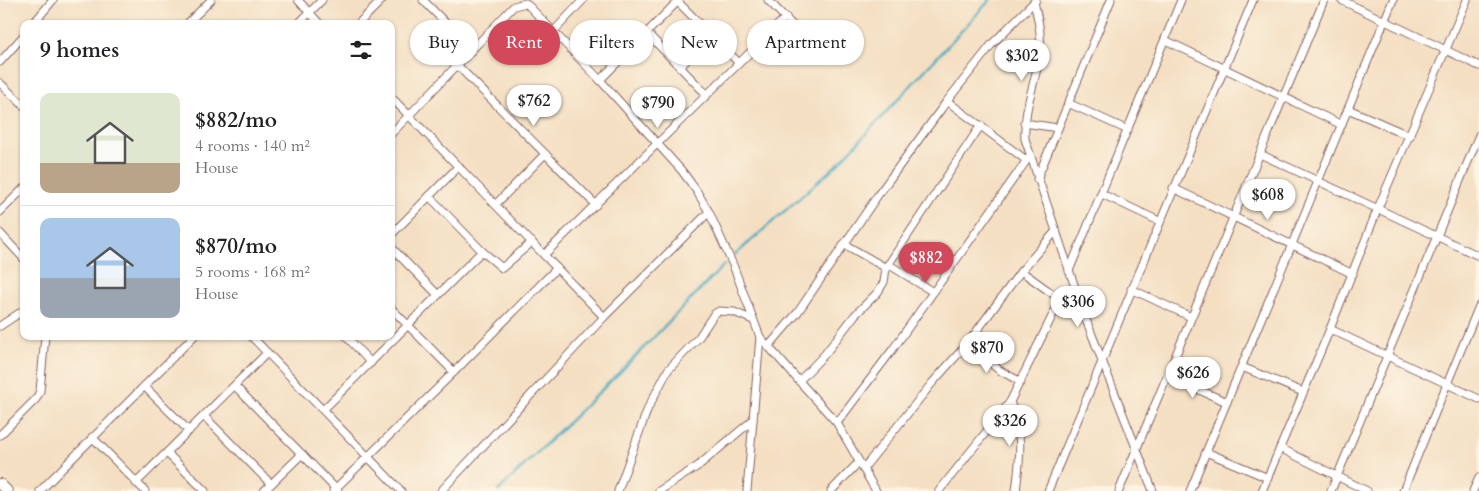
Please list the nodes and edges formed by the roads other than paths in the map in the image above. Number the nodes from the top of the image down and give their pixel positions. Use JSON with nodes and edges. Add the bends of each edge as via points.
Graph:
{"nodes":[{"id":1,"x":53,"y":0,"type":"edge"},
{"id":2,"x":211,"y":0,"type":"edge"},
{"id":3,"x":298,"y":0,"type":"edge"},
{"id":4,"x":322,"y":0,"type":"edge"},
{"id":5,"x":382,"y":0,"type":"edge"},
{"id":6,"x":423,"y":0,"type":"edge"},
{"id":7,"x":583,"y":0,"type":"edge"},
{"id":8,"x":768,"y":0,"type":"edge"},
{"id":9,"x":1111,"y":0,"type":"edge"},
{"id":10,"x":1181,"y":0,"type":"edge"},
{"id":11,"x":1252,"y":0,"type":"edge"},
{"id":12,"x":1324,"y":0,"type":"edge"},
{"id":13,"x":1341,"y":0,"type":"edge"},
{"id":14,"x":1393,"y":0,"type":"edge"},
{"id":15,"x":1467,"y":0,"type":"edge"},
{"id":16,"x":677,"y":1,"type":"edge"},
{"id":17,"x":1035,"y":1,"type":"edge"},
{"id":18,"x":310,"y":12,"type":"junction"},
{"id":19,"x":786,"y":17,"type":"junction"},
{"id":20,"x":36,"y":20,"type":"edge"},
{"id":21,"x":191,"y":20,"type":"edge"},
{"id":22,"x":302,"y":20,"type":"edge"},
{"id":23,"x":317,"y":20,"type":"edge"},
{"id":24,"x":362,"y":20,"type":"edge"},
{"id":25,"x":443,"y":20,"type":"edge"},
{"id":26,"x":501,"y":20,"type":"edge"},
{"id":27,"x":544,"y":20,"type":"edge"},
{"id":28,"x":695,"y":20,"type":"edge"},
{"id":29,"x":789,"y":20,"type":"edge"},
{"id":30,"x":1384,"y":21,"type":"junction"},
{"id":31,"x":560,"y":24,"type":"edge"},
{"id":32,"x":653,"y":27,"type":"edge"},
{"id":33,"x":488,"y":33,"type":"edge"},
{"id":34,"x":560,"y":37,"type":"edge"},
{"id":35,"x":653,"y":39,"type":"edge"},
{"id":36,"x":20,"y":40,"type":"edge"},
{"id":37,"x":1165,"y":40,"type":"junction"},
{"id":38,"x":478,"y":44,"type":"edge"},
{"id":39,"x":1446,"y":50,"type":"junction"},
{"id":40,"x":0,"y":62,"type":"edge"},
{"id":41,"x":739,"y":63,"type":"joint"},
{"id":42,"x":457,"y":65,"type":"joint"},
{"id":43,"x":615,"y":65,"type":"edge"},
{"id":44,"x":1479,"y":66,"type":"edge"},
{"id":45,"x":680,"y":67,"type":"joint"},
{"id":46,"x":1224,"y":68,"type":"junction"},
{"id":47,"x":600,"y":80,"type":"junction"},
{"id":48,"x":0,"y":83,"type":"edge"},
{"id":49,"x":707,"y":95,"type":"junction"},
{"id":50,"x":1283,"y":96,"type":"junction"},
{"id":51,"x":395,"y":100,"type":"edge"},
{"id":52,"x":947,"y":101,"type":"junction"},
{"id":53,"x":20,"y":102,"type":"edge"},
{"id":54,"x":1068,"y":103,"type":"junction"},
{"id":55,"x":1348,"y":109,"type":"junction"},
{"id":56,"x":409,"y":114,"type":"junction"},
{"id":57,"x":1024,"y":123,"type":"junction"},
{"id":58,"x":981,"y":125,"type":"junction"},
{"id":59,"x":1342,"y":125,"type":"junction"},
{"id":60,"x":1058,"y":128,"type":"junction"},
{"id":61,"x":395,"y":130,"type":"edge"},
{"id":62,"x":1128,"y":130,"type":"junction"},
{"id":63,"x":1479,"y":135,"type":"edge"},
{"id":64,"x":1410,"y":136,"type":"junction"},
{"id":65,"x":658,"y":144,"type":"junction"},
{"id":66,"x":545,"y":154,"type":"junction"},
{"id":67,"x":1260,"y":154,"type":"junction"},
{"id":68,"x":1028,"y":158,"type":"junction"},
{"id":69,"x":459,"y":166,"type":"junction"},
{"id":70,"x":1036,"y":179,"type":"junction"},
{"id":71,"x":1320,"y":181,"type":"junction"},
{"id":72,"x":1173,"y":188,"type":"junction"},
{"id":73,"x":20,"y":192,"type":"edge"},
{"id":74,"x":1102,"y":194,"type":"junction"},
{"id":75,"x":429,"y":196,"type":"junction"},
{"id":76,"x":496,"y":204,"type":"junction"},
{"id":77,"x":596,"y":205,"type":"junction"},
{"id":78,"x":1378,"y":208,"type":"junction"},
{"id":79,"x":0,"y":212,"type":"edge"},
{"id":80,"x":709,"y":212,"type":"junction"},
{"id":81,"x":1233,"y":217,"type":"junction"},
{"id":82,"x":1159,"y":221,"type":"junction"},
{"id":83,"x":395,"y":231,"type":"edge"},
{"id":84,"x":1056,"y":231,"type":"junction"},
{"id":85,"x":0,"y":233,"type":"edge"},
{"id":86,"x":1436,"y":236,"type":"junction"},
{"id":87,"x":532,"y":242,"type":"junction"},
{"id":88,"x":844,"y":244,"type":"junction"},
{"id":89,"x":1292,"y":244,"type":"junction"},
{"id":90,"x":395,"y":251,"type":"edge"},
{"id":91,"x":482,"y":251,"type":"junction"},
{"id":92,"x":20,"y":255,"type":"edge"},
{"id":93,"x":544,"y":255,"type":"junction"},
{"id":94,"x":1479,"y":256,"type":"edge"},
{"id":95,"x":887,"y":266,"type":"junction"},
{"id":96,"x":557,"y":268,"type":"junction"},
{"id":97,"x":1021,"y":271,"type":"junction"},
{"id":98,"x":1069,"y":271,"type":"junction"},
{"id":99,"x":1353,"y":274,"type":"junction"},
{"id":100,"x":1131,"y":289,"type":"junction"},
{"id":101,"x":933,"y":292,"type":"junction"},
{"id":102,"x":438,"y":295,"type":"junction"},
{"id":103,"x":1061,"y":298,"type":"junction"},
{"id":104,"x":1479,"y":306,"type":"edge"},
{"id":105,"x":395,"y":312,"type":"edge"},
{"id":106,"x":20,"y":313,"type":"edge"},
{"id":107,"x":604,"y":317,"type":"junction"},
{"id":108,"x":1085,"y":317,"type":"junction"},
{"id":109,"x":1191,"y":317,"type":"junction"},
{"id":110,"x":753,"y":320,"type":"junction"},
{"id":111,"x":0,"y":326,"type":"edge"},
{"id":112,"x":408,"y":326,"type":"junction"},
{"id":113,"x":1330,"y":329,"type":"junction"},
{"id":114,"x":760,"y":337,"type":"junction"},
{"id":115,"x":395,"y":339,"type":"edge"},
{"id":116,"x":45,"y":340,"type":"edge"},
{"id":117,"x":188,"y":340,"type":"edge"},
{"id":118,"x":255,"y":340,"type":"edge"},
{"id":119,"x":350,"y":340,"type":"edge"},
{"id":120,"x":394,"y":340,"type":"edge"},
{"id":121,"x":968,"y":343,"type":"junction"},
{"id":122,"x":768,"y":347,"type":"junction"},
{"id":123,"x":268,"y":354,"type":"junction"},
{"id":124,"x":1386,"y":356,"type":"junction"},
{"id":125,"x":1102,"y":360,"type":"junction"},
{"id":126,"x":371,"y":363,"type":"junction"},
{"id":127,"x":1242,"y":367,"type":"junction"},
{"id":128,"x":454,"y":372,"type":"junction"},
{"id":129,"x":1167,"y":376,"type":"junction"},
{"id":130,"x":799,"y":380,"type":"junction"},
{"id":131,"x":1021,"y":382,"type":"junction"},
{"id":132,"x":1447,"y":384,"type":"junction"},
{"id":133,"x":144,"y":386,"type":"junction"},
{"id":134,"x":235,"y":386,"type":"junction"},
{"id":135,"x":1303,"y":392,"type":"junction"},
{"id":136,"x":1479,"y":399,"type":"edge"},
{"id":137,"x":1010,"y":402,"type":"junction"},
{"id":138,"x":1227,"y":402,"type":"junction"},
{"id":139,"x":323,"y":410,"type":"junction"},
{"id":140,"x":204,"y":416,"type":"junction"},
{"id":141,"x":753,"y":420,"type":"junction"},
{"id":142,"x":838,"y":423,"type":"junction"},
{"id":143,"x":188,"y":431,"type":"junction"},
{"id":144,"x":0,"y":435,"type":"edge"},
{"id":145,"x":92,"y":438,"type":"junction"},
{"id":146,"x":1280,"y":448,"type":"junction"},
{"id":147,"x":1136,"y":450,"type":"junction"},
{"id":148,"x":1206,"y":452,"type":"junction"},
{"id":149,"x":167,"y":453,"type":"junction"},
{"id":150,"x":302,"y":454,"type":"junction"},
{"id":151,"x":368,"y":456,"type":"junction"},
{"id":152,"x":861,"y":465,"type":"junction"},
{"id":153,"x":1337,"y":477,"type":"junction"},
{"id":154,"x":1268,"y":478,"type":"junction"},
{"id":155,"x":1479,"y":478,"type":"edge"},
{"id":156,"x":136,"y":482,"type":"junction"},
{"id":157,"x":0,"y":484,"type":"edge"},
{"id":158,"x":271,"y":484,"type":"junction"},
{"id":159,"x":336,"y":490,"type":"edge"},
{"id":160,"x":874,"y":490,"type":"edge"},
{"id":161,"x":7,"y":491,"type":"edge"},
{"id":162,"x":40,"y":491,"type":"edge"},
{"id":163,"x":144,"y":491,"type":"edge"},
{"id":164,"x":205,"y":491,"type":"edge"},
{"id":165,"x":264,"y":491,"type":"edge"},
{"id":166,"x":401,"y":491,"type":"edge"},
{"id":167,"x":441,"y":491,"type":"edge"},
{"id":168,"x":618,"y":491,"type":"edge"},
{"id":169,"x":659,"y":491,"type":"edge"},
{"id":170,"x":747,"y":491,"type":"edge"},
{"id":171,"x":831,"y":491,"type":"edge"},
{"id":172,"x":940,"y":491,"type":"edge"},
{"id":173,"x":1016,"y":491,"type":"edge"},
{"id":174,"x":1048,"y":491,"type":"edge"},
{"id":175,"x":1120,"y":491,"type":"edge"},
{"id":176,"x":1153,"y":491,"type":"edge"},
{"id":177,"x":1190,"y":491,"type":"edge"},
{"id":178,"x":1262,"y":491,"type":"edge"},
{"id":179,"x":1331,"y":491,"type":"edge"},
{"id":180,"x":1367,"y":491,"type":"edge"},
{"id":181,"x":1403,"y":491,"type":"edge"},
{"id":182,"x":1473,"y":491,"type":"edge"}],
"edges":[{"from":1,"to":20,"type":"street"},
{"from":2,"to":21,"type":"street"},
{"from":3,"to":18,"type":"street"},
{"from":4,"to":18,"type":"street"},
{"from":5,"to":24,"type":"street"},
{"from":6,"to":25,"type":"street"},
{"from":7,"to":31,"type":"street"},
{"from":8,"to":19,"type":"street"},
{"from":9,"to":54,"type":"street"},
{"from":10,"to":37,"type":"street"},
{"from":11,"to":46,"type":"street"},
{"from":12,"to":50,"type":"street"},
{"from":13,"to":30,"type":"street"},
{"from":14,"to":30,"type":"street"},
{"from":15,"to":39,"type":"street"},
{"from":16,"to":28,"type":"street"},
{"from":16,"to":32,"type":"street"},
{"from":17,"to":52,"type":"street","via":[[992,44]]},
{"from":17,"to":57,"type":"street","via":[[1040,52]]},
{"from":18,"to":22,"type":"street"},
{"from":18,"to":23,"type":"street"},
{"from":19,"to":29,"type":"street"},
{"from":19,"to":41,"type":"street"},
{"from":26,"to":27,"type":"street","via":[[521,3],[526,3]]},
{"from":30,"to":39,"type":"street"},
{"from":30,"to":55,"type":"street"},
{"from":33,"to":38,"type":"street"},
{"from":34,"to":47,"type":"street"},
{"from":35,"to":45,"type":"street"},
{"from":36,"to":40,"type":"street"},
{"from":37,"to":46,"type":"street"},
{"from":37,"to":62,"type":"street"},
{"from":39,"to":44,"type":"street"},
{"from":39,"to":64,"type":"street"},
{"from":41,"to":49,"type":"street"},
{"from":42,"to":56,"type":"street"},
{"from":42,"to":66,"type":"street"},
{"from":43,"to":47,"type":"street"},
{"from":45,"to":49,"type":"street"},
{"from":46,"to":50,"type":"street"},
{"from":46,"to":72,"type":"street"},
{"from":47,"to":65,"type":"street"},
{"from":48,"to":53,"type":"street"},
{"from":49,"to":65,"type":"street"},
{"from":50,"to":59,"type":"street"},
{"from":50,"to":67,"type":"street"},
{"from":51,"to":56,"type":"street"},
{"from":52,"to":58,"type":"street"},
{"from":52,"to":88,"type":"street"},
{"from":54,"to":60,"type":"street"},
{"from":54,"to":62,"type":"street"},
{"from":55,"to":59,"type":"street"},
{"from":55,"to":64,"type":"street"},
{"from":56,"to":61,"type":"street"},
{"from":56,"to":69,"type":"street"},
{"from":57,"to":60,"type":"street"},
{"from":57,"to":68,"type":"street"},
{"from":58,"to":68,"type":"street"},
{"from":58,"to":95,"type":"street"},
{"from":59,"to":71,"type":"street"},
{"from":60,"to":70,"type":"street"},
{"from":62,"to":74,"type":"street"},
{"from":63,"to":86,"type":"street"},
{"from":64,"to":78,"type":"street"},
{"from":65,"to":77,"type":"street"},
{"from":65,"to":80,"type":"street","via":[[682,171]]},
{"from":66,"to":76,"type":"street"},
{"from":66,"to":77,"type":"street"},
{"from":67,"to":71,"type":"street"},
{"from":67,"to":81,"type":"street"},
{"from":68,"to":70,"type":"street"},
{"from":68,"to":101,"type":"street"},
{"from":69,"to":75,"type":"street"},
{"from":69,"to":76,"type":"street"},
{"from":70,"to":84,"type":"street"},
{"from":71,"to":78,"type":"street"},
{"from":71,"to":89,"type":"street"},
{"from":72,"to":81,"type":"street"},
{"from":72,"to":82,"type":"street"},
{"from":73,"to":79,"type":"street"},
{"from":74,"to":82,"type":"street"},
{"from":74,"to":98,"type":"street"},
{"from":75,"to":83,"type":"street"},
{"from":75,"to":91,"type":"street"},
{"from":76,"to":87,"type":"street"},
{"from":77,"to":93,"type":"street"},
{"from":78,"to":86,"type":"street"},
{"from":78,"to":99,"type":"street"},
{"from":80,"to":107,"type":"street"},
{"from":80,"to":110,"type":"street"},
{"from":81,"to":89,"type":"street"},
{"from":81,"to":109,"type":"street"},
{"from":82,"to":100,"type":"street"},
{"from":84,"to":97,"type":"street"},
{"from":84,"to":98,"type":"street"},
{"from":85,"to":92,"type":"street"},
{"from":86,"to":94,"type":"street"},
{"from":86,"to":124,"type":"street"},
{"from":87,"to":91,"type":"street","via":[[502,268]]},
{"from":87,"to":93,"type":"street"},
{"from":88,"to":95,"type":"street"},
{"from":88,"to":122,"type":"street","via":[[798,312]]},
{"from":89,"to":99,"type":"street"},
{"from":89,"to":127,"type":"street"},
{"from":90,"to":102,"type":"street"},
{"from":91,"to":102,"type":"street"},
{"from":93,"to":96,"type":"street"},
{"from":95,"to":101,"type":"street"},
{"from":95,"to":130,"type":"street","via":[[878,292]]},
{"from":96,"to":107,"type":"street"},
{"from":96,"to":128,"type":"street"},
{"from":97,"to":103,"type":"street"},
{"from":97,"to":121,"type":"street"},
{"from":98,"to":108,"type":"street"},
{"from":99,"to":113,"type":"street"},
{"from":100,"to":109,"type":"street"},
{"from":100,"to":125,"type":"street"},
{"from":101,"to":142,"type":"street"},
{"from":102,"to":112,"type":"street"},
{"from":103,"to":108,"type":"street"},
{"from":103,"to":131,"type":"street"},
{"from":104,"to":132,"type":"street"},
{"from":105,"to":112,"type":"street"},
{"from":106,"to":111,"type":"street"},
{"from":107,"to":167,"type":"street"},
{"from":108,"to":125,"type":"street"},
{"from":109,"to":129,"type":"street"},
{"from":110,"to":114,"type":"street"},
{"from":110,"to":168,"type":"street","via":[[734,312],[719,311],[668,370],[648,408]]},
{"from":112,"to":115,"type":"street"},
{"from":112,"to":128,"type":"street"},
{"from":113,"to":124,"type":"street"},
{"from":113,"to":135,"type":"street"},
{"from":114,"to":122,"type":"street"},
{"from":114,"to":141,"type":"street"},
{"from":116,"to":144,"type":"street","via":[[40,391]]},
{"from":117,"to":133,"type":"street"},
{"from":118,"to":123,"type":"street"},
{"from":119,"to":126,"type":"street"},
{"from":120,"to":126,"type":"street"},
{"from":121,"to":131,"type":"street","via":[[999,370]]},
{"from":121,"to":152,"type":"street"},
{"from":122,"to":130,"type":"street"},
{"from":123,"to":134,"type":"street"},
{"from":123,"to":139,"type":"street"},
{"from":124,"to":132,"type":"street"},
{"from":124,"to":153,"type":"street"},
{"from":125,"to":147,"type":"street"},
{"from":125,"to":174,"type":"street"},
{"from":126,"to":139,"type":"street"},
{"from":127,"to":135,"type":"street"},
{"from":127,"to":138,"type":"street"},
{"from":128,"to":151,"type":"street"},
{"from":129,"to":138,"type":"street"},
{"from":129,"to":147,"type":"street"},
{"from":130,"to":142,"type":"street"},
{"from":131,"to":137,"type":"street"},
{"from":132,"to":136,"type":"street"},
{"from":132,"to":181,"type":"street"},
{"from":133,"to":143,"type":"street"},
{"from":133,"to":145,"type":"street"},
{"from":134,"to":140,"type":"street"},
{"from":134,"to":150,"type":"street"},
{"from":135,"to":146,"type":"street"},
{"from":137,"to":172,"type":"street"},
{"from":137,"to":173,"type":"street","via":[[1018,418],[1022,445]]},
{"from":138,"to":148,"type":"street"},
{"from":139,"to":151,"type":"street"},
{"from":140,"to":143,"type":"street"},
{"from":140,"to":158,"type":"street"},
{"from":141,"to":169,"type":"street","via":[[698,466]]},
{"from":141,"to":170,"type":"street"},
{"from":142,"to":152,"type":"street"},
{"from":143,"to":149,"type":"street"},
{"from":145,"to":156,"type":"street"},
{"from":145,"to":162,"type":"street"},
{"from":146,"to":153,"type":"street"},
{"from":146,"to":154,"type":"street"},
{"from":147,"to":175,"type":"street"},
{"from":147,"to":176,"type":"street"},
{"from":148,"to":154,"type":"street"},
{"from":148,"to":177,"type":"street"},
{"from":149,"to":156,"type":"street"},
{"from":149,"to":164,"type":"street"},
{"from":150,"to":158,"type":"street"},
{"from":150,"to":159,"type":"street"},
{"from":151,"to":159,"type":"street"},
{"from":151,"to":166,"type":"street"},
{"from":152,"to":160,"type":"street"},
{"from":152,"to":171,"type":"street"},
{"from":153,"to":179,"type":"street"},
{"from":153,"to":180,"type":"street"},
{"from":154,"to":178,"type":"street"},
{"from":155,"to":182,"type":"street"},
{"from":156,"to":163,"type":"street"},
{"from":157,"to":161,"type":"street"},
{"from":158,"to":165,"type":"street"}]}
